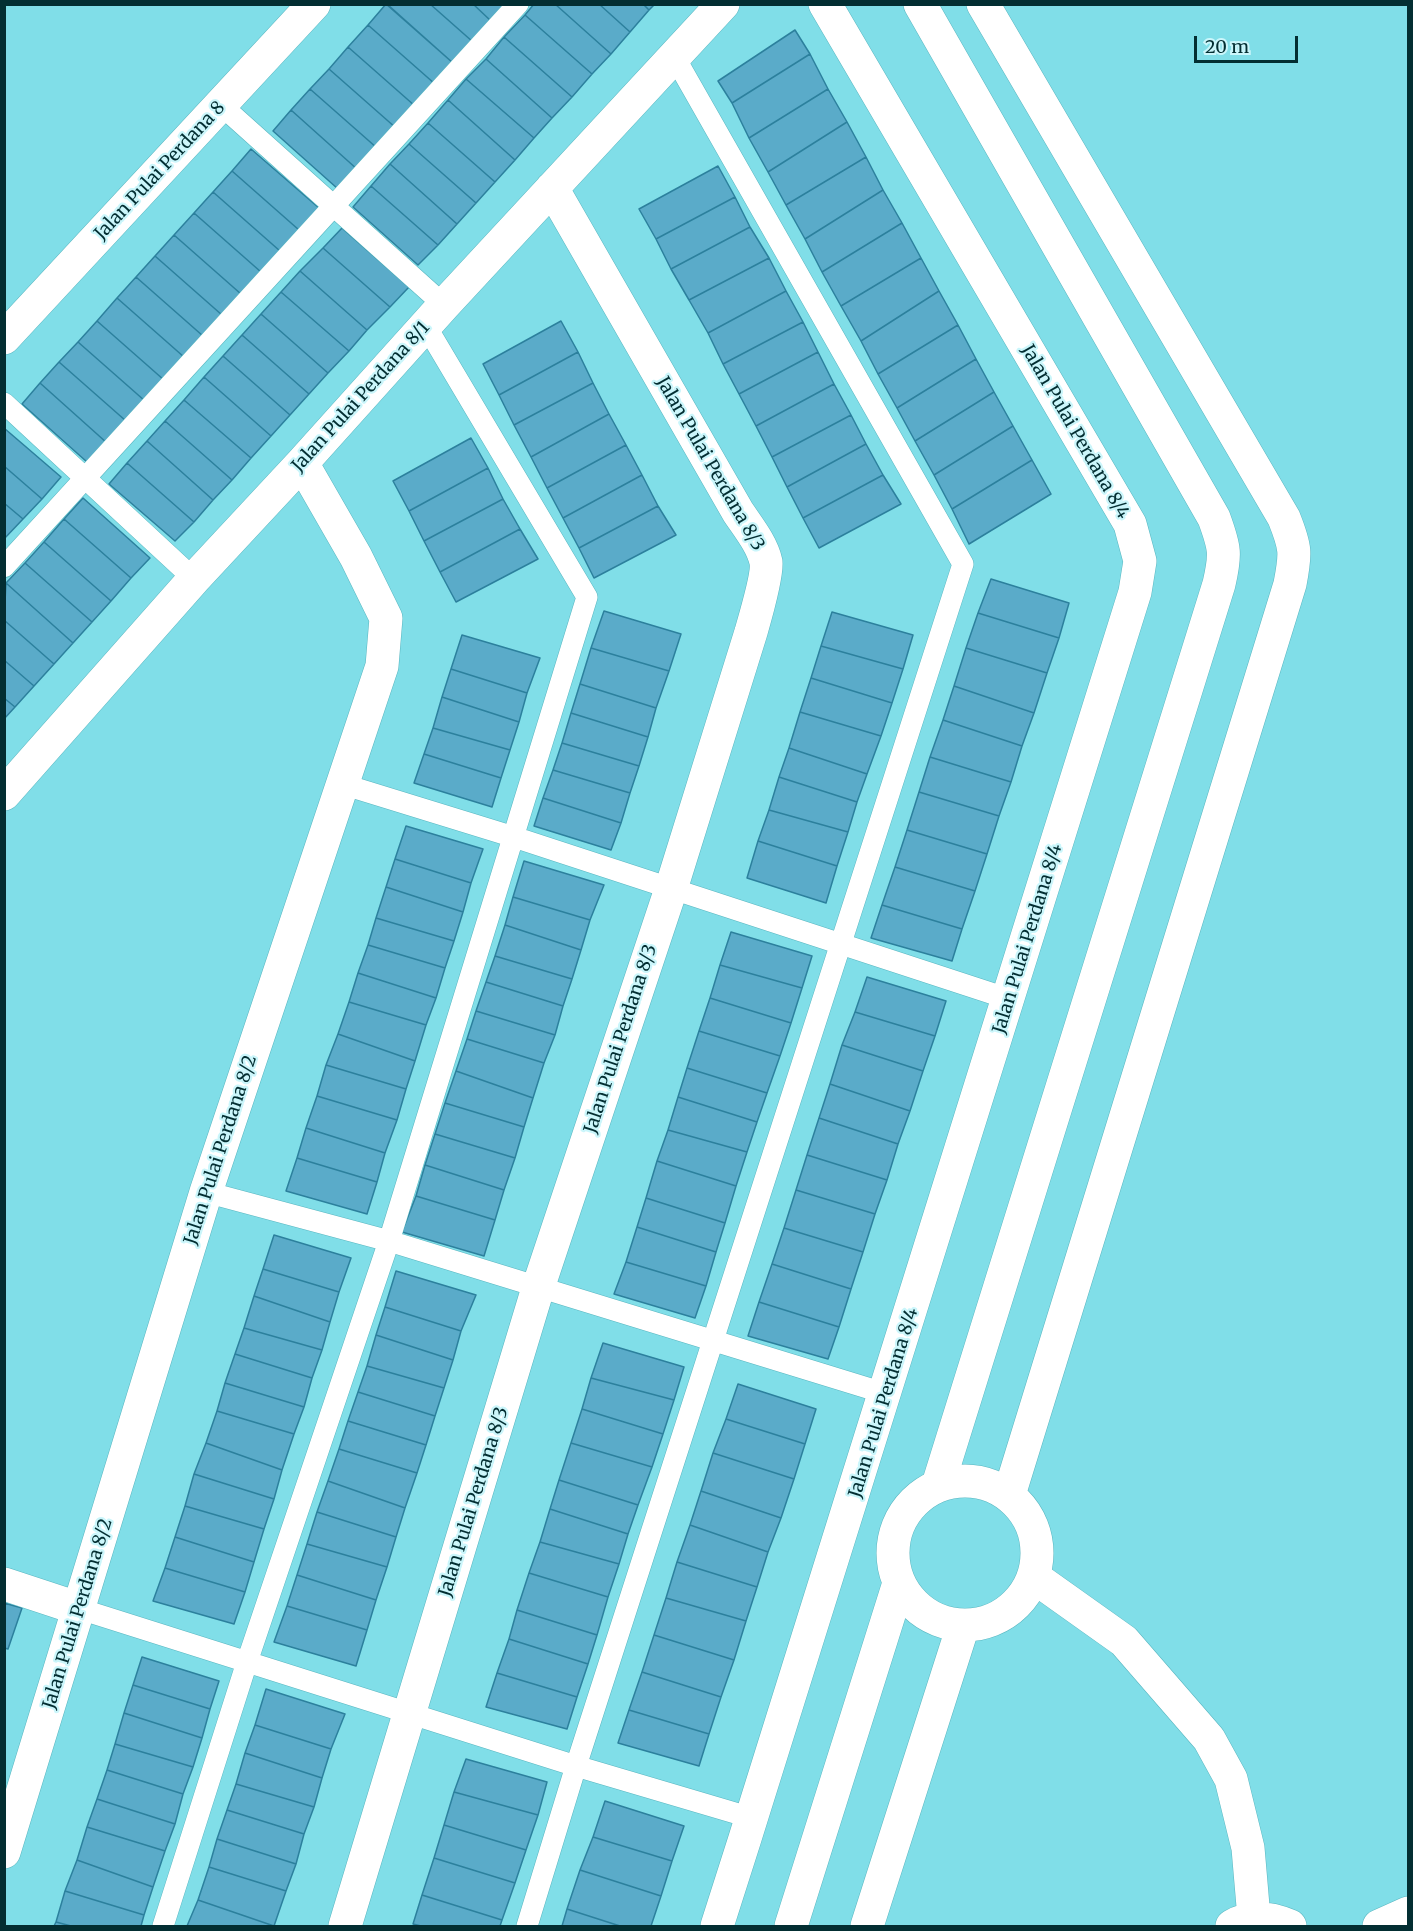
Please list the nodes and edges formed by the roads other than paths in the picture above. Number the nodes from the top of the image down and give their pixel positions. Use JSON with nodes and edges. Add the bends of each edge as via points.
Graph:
{"nodes":[{"id":1,"x":314,"y":4,"type":"edge"},
{"id":2,"x":518,"y":4,"type":"edge"},
{"id":3,"x":723,"y":4,"type":"edge"},
{"id":4,"x":825,"y":4,"type":"edge"},
{"id":5,"x":920,"y":4,"type":"edge"},
{"id":6,"x":982,"y":4,"type":"edge"},
{"id":7,"x":674,"y":56,"type":"junction"},
{"id":8,"x":221,"y":105,"type":"junction"},
{"id":9,"x":552,"y":189,"type":"junction"},
{"id":10,"x":334,"y":205,"type":"junction"},
{"id":11,"x":435,"y":316,"type":"junction"},
{"id":12,"x":4,"y":338,"type":"edge"},
{"id":13,"x":4,"y":404,"type":"edge"},
{"id":14,"x":303,"y":463,"type":"junction"},
{"id":15,"x":86,"y":477,"type":"junction"},
{"id":16,"x":4,"y":567,"type":"edge"},
{"id":17,"x":194,"y":579,"type":"junction"},
{"id":18,"x":342,"y":784,"type":"junction"},
{"id":19,"x":4,"y":794,"type":"edge"},
{"id":20,"x":514,"y":837,"type":"junction"},
{"id":21,"x":671,"y":889,"type":"junction"},
{"id":22,"x":842,"y":944,"type":"junction"},
{"id":23,"x":1010,"y":999,"type":"junction"},
{"id":24,"x":206,"y":1192,"type":"junction"},
{"id":25,"x":389,"y":1241,"type":"junction"},
{"id":26,"x":538,"y":1288,"type":"junction"},
{"id":27,"x":715,"y":1340,"type":"junction"},
{"id":28,"x":887,"y":1394,"type":"junction"},
{"id":29,"x":938,"y":1485,"type":"junction"},
{"id":30,"x":1009,"y":1495,"type":"junction"},
{"id":31,"x":1034,"y":1576,"type":"junction"},
{"id":32,"x":899,"y":1583,"type":"junction"},
{"id":33,"x":4,"y":1584,"type":"edge"},
{"id":34,"x":80,"y":1609,"type":"junction"},
{"id":35,"x":963,"y":1626,"type":"junction"},
{"id":36,"x":247,"y":1662,"type":"junction"},
{"id":37,"x":410,"y":1713,"type":"junction"},
{"id":38,"x":576,"y":1766,"type":"junction"},
{"id":39,"x":752,"y":1818,"type":"junction"},
{"id":40,"x":4,"y":1852,"type":"edge"},
{"id":41,"x":1408,"y":1913,"type":"edge"},
{"id":42,"x":1243,"y":1922,"type":"edge"},
{"id":43,"x":164,"y":1926,"type":"edge"},
{"id":44,"x":345,"y":1926,"type":"edge"},
{"id":45,"x":527,"y":1926,"type":"edge"},
{"id":46,"x":717,"y":1926,"type":"edge"},
{"id":47,"x":791,"y":1926,"type":"edge"},
{"id":48,"x":867,"y":1926,"type":"edge"},
{"id":49,"x":1290,"y":1926,"type":"edge"},
{"id":50,"x":1380,"y":1926,"type":"edge"}],
"edges":[{"from":1,"to":8,"type":"street","name":"Jalan Pulai Perdana 8"},
{"from":2,"to":10,"type":"lane"},
{"from":3,"to":7,"type":"street","name":"Jalan Pulai Perdana 8/1"},
{"from":4,"to":23,"type":"street","name":"Jalan Pulai Perdana 8/4","via":[[1130,524],[1140,561],[1135,592]]},
{"from":5,"to":29,"type":"street","via":[[1214,518],[1225,559]]},
{"from":6,"to":30,"type":"street","via":[[1284,518],[1296,555]]},
{"from":7,"to":9,"type":"street","name":"Jalan Pulai Perdana 8/1"},
{"from":7,"to":22,"type":"lane","via":[[963,564]]},
{"from":8,"to":10,"type":"lane"},
{"from":8,"to":12,"type":"street","name":"Jalan Pulai Perdana 8"},
{"from":9,"to":11,"type":"street","name":"Jalan Pulai Perdana 8/1"},
{"from":9,"to":21,"type":"street","name":"Jalan Pulai Perdana 8/3","via":[[766,564],[759,608]]},
{"from":10,"to":11,"type":"lane"},
{"from":10,"to":15,"type":"lane"},
{"from":11,"to":14,"type":"street","name":"Jalan Pulai Perdana 8/1"},
{"from":11,"to":20,"type":"lane","via":[[587,597]]},
{"from":13,"to":15,"type":"lane"},
{"from":14,"to":17,"type":"street","name":"Jalan Pulai Perdana 8/1"},
{"from":14,"to":18,"type":"street","name":"Jalan Pulai Perdana 8/2","via":[[386,618],[382,666]]},
{"from":15,"to":16,"type":"lane"},
{"from":15,"to":17,"type":"lane"},
{"from":17,"to":19,"type":"street","name":"Jalan Pulai Perdana 8/1"},
{"from":18,"to":20,"type":"lane"},
{"from":18,"to":24,"type":"street","name":"Jalan Pulai Perdana 8/2"},
{"from":20,"to":21,"type":"lane"},
{"from":20,"to":25,"type":"lane"},
{"from":21,"to":22,"type":"lane"},
{"from":21,"to":26,"type":"street","name":"Jalan Pulai Perdana 8/3"},
{"from":22,"to":23,"type":"lane"},
{"from":22,"to":27,"type":"lane"},
{"from":23,"to":28,"type":"street","name":"Jalan Pulai Perdana 8/4"},
{"from":24,"to":25,"type":"lane"},
{"from":24,"to":34,"type":"street","name":"Jalan Pulai Perdana 8/2"},
{"from":25,"to":26,"type":"lane"},
{"from":25,"to":36,"type":"lane"},
{"from":26,"to":27,"type":"lane"},
{"from":26,"to":37,"type":"street","name":"Jalan Pulai Perdana 8/3"},
{"from":27,"to":28,"type":"lane"},
{"from":27,"to":38,"type":"lane"},
{"from":28,"to":39,"type":"street","name":"Jalan Pulai Perdana 8/4"},
{"from":29,"to":30,"type":"street","via":[[975,1480]]},
{"from":29,"to":32,"type":"street","via":[[908,1508],[898,1524],[893,1564]]},
{"from":30,"to":31,"type":"street","via":[[1032,1524],[1038,1559]]},
{"from":31,"to":35,"type":"street","via":[[1026,1593],[1000,1617]]},
{"from":31,"to":42,"type":"street","via":[[1124,1641],[1209,1739],[1231,1779],[1248,1848]]},
{"from":32,"to":35,"type":"street","via":[[910,1601],[925,1614],[943,1623]]},
{"from":32,"to":47,"type":"street"},
{"from":33,"to":34,"type":"street"},
{"from":34,"to":36,"type":"lane"},
{"from":34,"to":40,"type":"street","name":"Jalan Pulai Perdana 8/2"},
{"from":35,"to":48,"type":"street"},
{"from":36,"to":37,"type":"lane"},
{"from":36,"to":43,"type":"lane"},
{"from":37,"to":38,"type":"lane"},
{"from":37,"to":44,"type":"street","name":"Jalan Pulai Perdana 8/3"},
{"from":38,"to":39,"type":"lane"},
{"from":38,"to":45,"type":"lane"},
{"from":39,"to":46,"type":"street","name":"Jalan Pulai Perdana 8/4"},
{"from":41,"to":50,"type":"street"},
{"from":42,"to":49,"type":"street","via":[[1273,1919]]}]}
